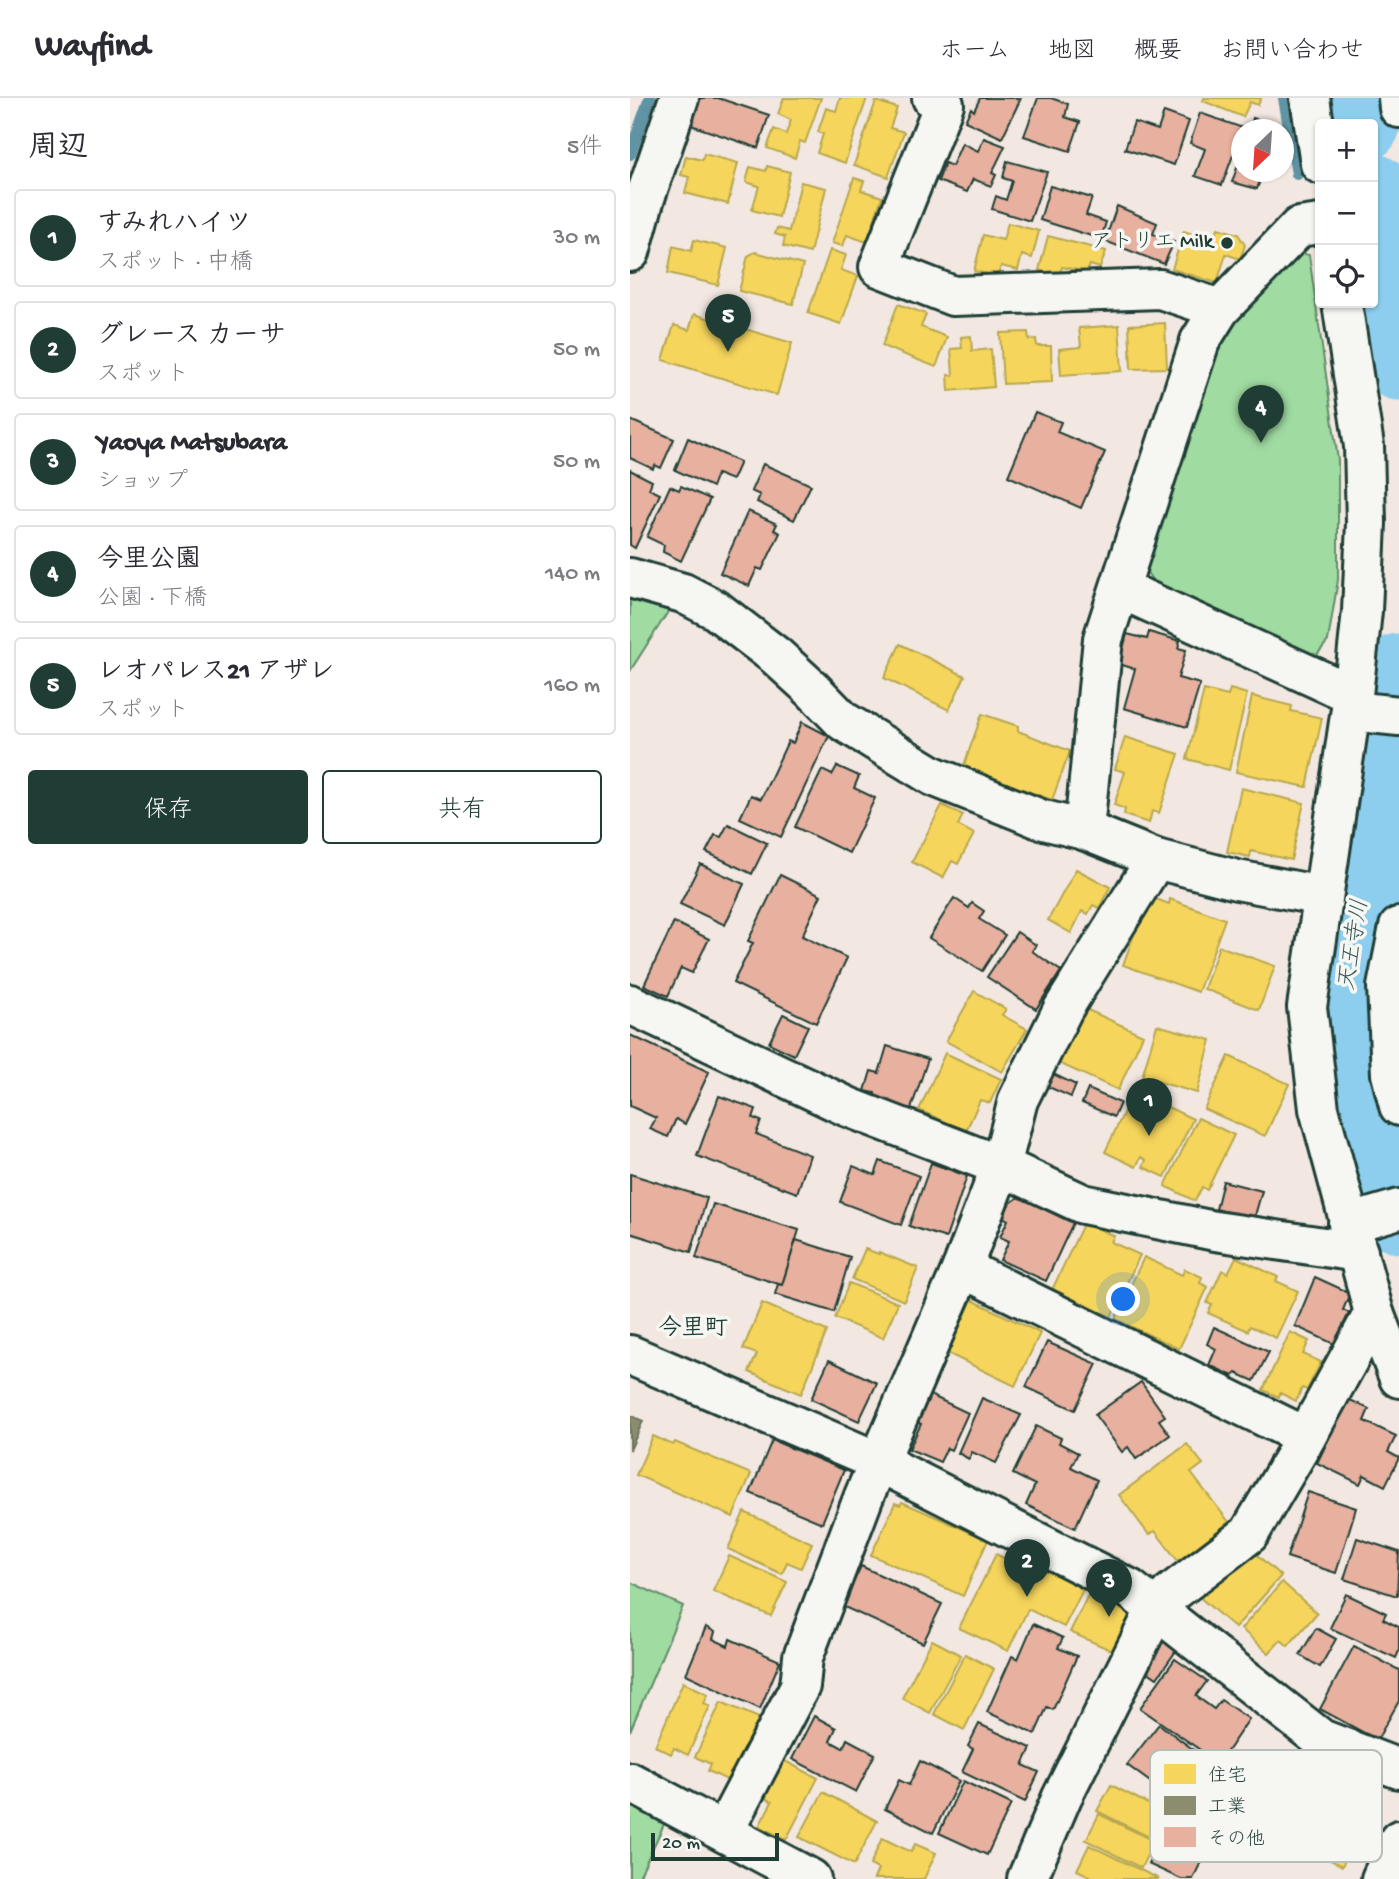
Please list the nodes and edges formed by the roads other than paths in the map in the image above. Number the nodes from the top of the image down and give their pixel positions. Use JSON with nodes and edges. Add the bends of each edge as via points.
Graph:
{"nodes":[{"id":1,"x":679,"y":98,"type":"edge"},
{"id":2,"x":932,"y":98,"type":"edge"},
{"id":3,"x":1310,"y":98,"type":"edge"},
{"id":4,"x":1398,"y":98,"type":"edge"},
{"id":5,"x":1399,"y":108,"type":"edge"},
{"id":6,"x":1315,"y":131,"type":"edge"},
{"id":7,"x":1315,"y":225,"type":"edge"},
{"id":8,"x":630,"y":252,"type":"edge"},
{"id":9,"x":1343,"y":308,"type":"edge"},
{"id":10,"x":1220,"y":309,"type":"junction"},
{"id":11,"x":630,"y":578,"type":"edge"},
{"id":12,"x":1121,"y":589,"type":"junction"},
{"id":13,"x":1368,"y":708,"type":"edge"},
{"id":14,"x":1084,"y":830,"type":"junction"},
{"id":15,"x":1156,"y":859,"type":"junction"},
{"id":16,"x":1322,"y":896,"type":"junction"},
{"id":17,"x":1399,"y":927,"type":"edge"},
{"id":18,"x":630,"y":1004,"type":"edge"},
{"id":19,"x":1399,"y":1106,"type":"edge"},
{"id":20,"x":1001,"y":1166,"type":"junction"},
{"id":21,"x":1399,"y":1209,"type":"edge"},
{"id":22,"x":1355,"y":1233,"type":"junction"},
{"id":23,"x":962,"y":1268,"type":"junction"},
{"id":24,"x":1374,"y":1313,"type":"junction"},
{"id":25,"x":630,"y":1355,"type":"edge"},
{"id":26,"x":1399,"y":1378,"type":"edge"},
{"id":27,"x":1306,"y":1437,"type":"junction"},
{"id":28,"x":877,"y":1461,"type":"junction"},
{"id":29,"x":1156,"y":1609,"type":"junction"},
{"id":30,"x":1350,"y":1750,"type":"edge"},
{"id":31,"x":1382,"y":1762,"type":"edge"},
{"id":32,"x":1399,"y":1769,"type":"edge"},
{"id":33,"x":630,"y":1782,"type":"edge"},
{"id":34,"x":724,"y":1832,"type":"junction"},
{"id":35,"x":1399,"y":1840,"type":"edge"},
{"id":36,"x":811,"y":1879,"type":"edge"},
{"id":37,"x":1027,"y":1879,"type":"edge"},
{"id":38,"x":1381,"y":1879,"type":"edge"}],
"edges":[{"from":1,"to":8,"type":"street"},
{"from":2,"to":10,"type":"street","via":[[944,104],[879,267],[953,296],[1160,289]]},
{"from":3,"to":6,"type":"street"},
{"from":4,"to":5,"type":"street"},
{"from":7,"to":10,"type":"street","via":[[1299,227]]},
{"from":9,"to":13,"type":"street","via":[[1364,446]]},
{"from":10,"to":12,"type":"street","via":[[1200,341]]},
{"from":11,"to":14,"type":"street","via":[[683,593],[716,610],[776,656],[843,721],[933,776],[1041,819]]},
{"from":12,"to":13,"type":"street"},
{"from":12,"to":14,"type":"street","via":[[1103,639]]},
{"from":13,"to":16,"type":"street"},
{"from":14,"to":15,"type":"street"},
{"from":15,"to":16,"type":"street"},
{"from":15,"to":20,"type":"street","via":[[1063,1009],[1018,1100]]},
{"from":16,"to":22,"type":"street","via":[[1307,1007],[1319,1109]]},
{"from":17,"to":19,"type":"street","via":[[1387,987],[1391,1074]]},
{"from":18,"to":20,"type":"street","via":[[848,1107]]},
{"from":20,"to":22,"type":"street","via":[[1083,1204],[1215,1231]]},
{"from":20,"to":23,"type":"street"},
{"from":21,"to":22,"type":"street"},
{"from":22,"to":24,"type":"street"},
{"from":23,"to":27,"type":"street"},
{"from":23,"to":28,"type":"street"},
{"from":24,"to":26,"type":"street"},
{"from":24,"to":27,"type":"street"},
{"from":25,"to":28,"type":"street"},
{"from":27,"to":29,"type":"street","via":[[1249,1534]]},
{"from":28,"to":29,"type":"street","via":[[1130,1589]]},
{"from":28,"to":34,"type":"street","via":[[803,1657],[800,1686]]},
{"from":29,"to":30,"type":"street","via":[[1321,1739]]},
{"from":29,"to":37,"type":"street","via":[[1062,1797]]},
{"from":31,"to":32,"type":"street"},
{"from":33,"to":34,"type":"street"},
{"from":34,"to":36,"type":"street"},
{"from":35,"to":38,"type":"street"}]}
